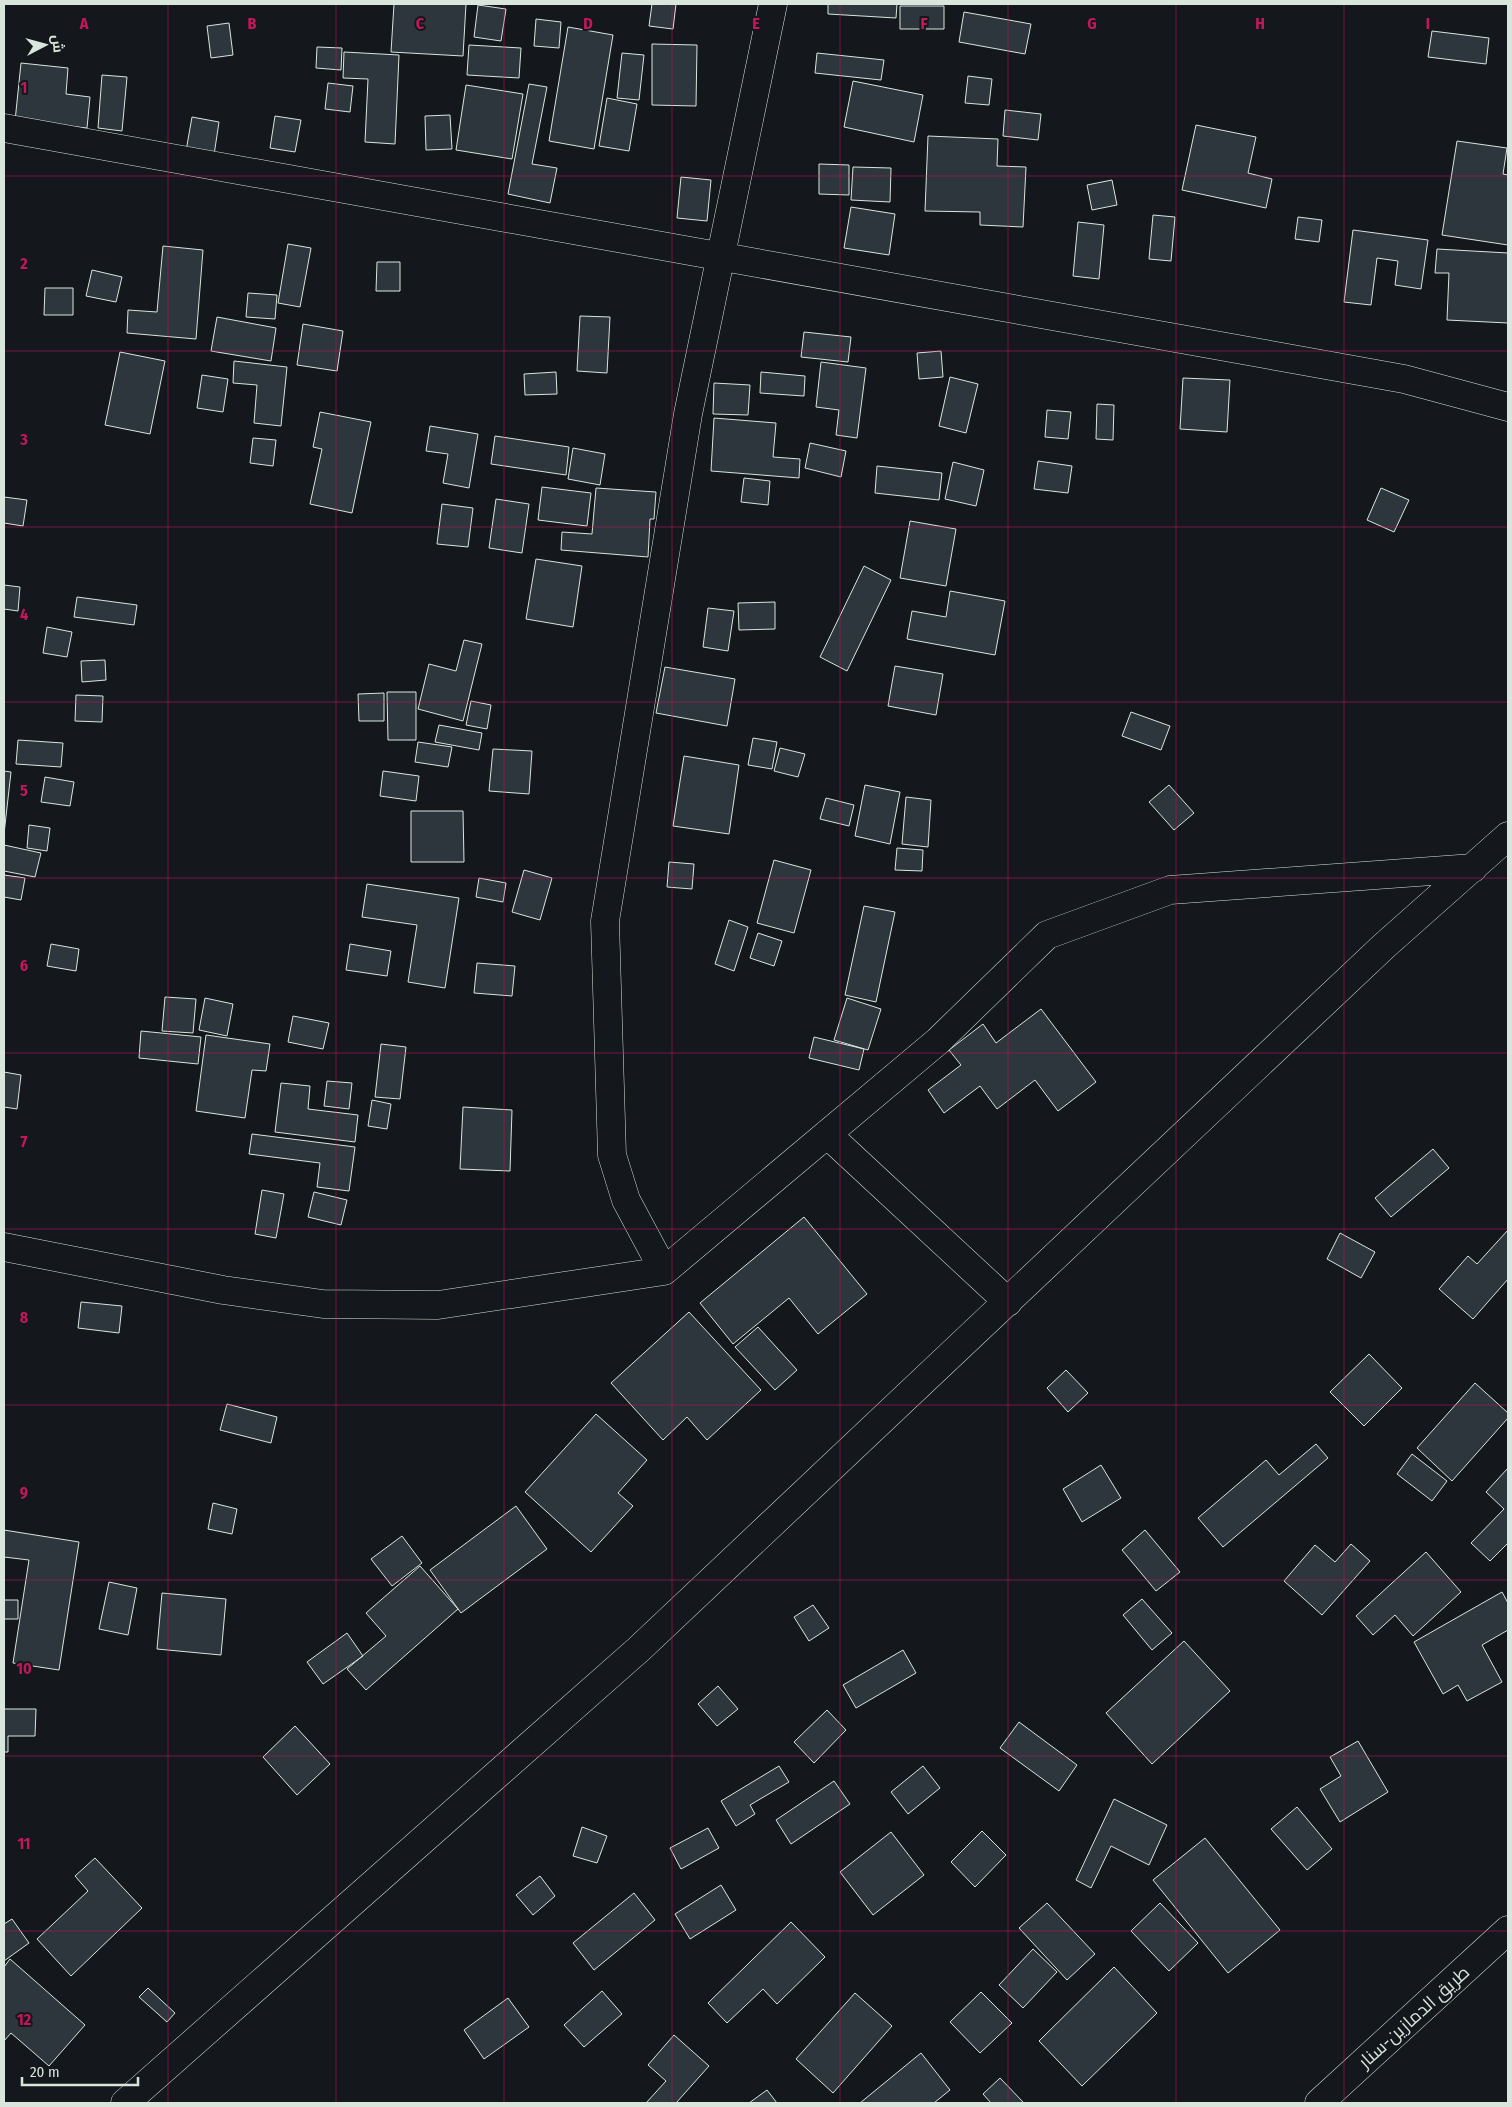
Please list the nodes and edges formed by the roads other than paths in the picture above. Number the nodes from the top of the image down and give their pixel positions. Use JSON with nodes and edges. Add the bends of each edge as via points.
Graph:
{"nodes":[{"id":1,"x":773,"y":4,"type":"edge"},
{"id":2,"x":4,"y":128,"type":"edge"},
{"id":3,"x":721,"y":256,"type":"junction"},
{"id":4,"x":1508,"y":407,"type":"edge"},
{"id":5,"x":1508,"y":836,"type":"edge"},
{"id":6,"x":1473,"y":868,"type":"junction"},
{"id":7,"x":827,"y":1134,"type":"junction"},
{"id":8,"x":4,"y":1247,"type":"edge"},
{"id":9,"x":664,"y":1271,"type":"junction"},
{"id":10,"x":1008,"y":1302,"type":"junction"},
{"id":11,"x":1508,"y":1930,"type":"edge"},
{"id":12,"x":125,"y":2103,"type":"edge"},
{"id":13,"x":1319,"y":2103,"type":"edge"}],
"edges":[{"from":1,"to":3,"type":"main road"},
{"from":2,"to":3,"type":"main road"},
{"from":3,"to":4,"type":"main road","via":[[1404,379]]},
{"from":3,"to":9,"type":"main road","via":[[688,414],[605,921],[612,1155],[626,1200]]},
{"from":5,"to":6,"type":"main road"},
{"from":6,"to":7,"type":"main road","via":[[1170,890],[1047,935],[938,1041]]},
{"from":6,"to":10,"type":"main road","via":[[1377,953]]},
{"from":7,"to":9,"type":"main road"},
{"from":7,"to":10,"type":"main road"},
{"from":8,"to":9,"type":"main road","via":[[223,1290],[323,1304],[438,1305]]},
{"from":10,"to":12,"type":"main road","via":[[639,1649]]},
{"from":11,"to":13,"type":"main road","name":"طريق الدمازين-سنار"}]}
